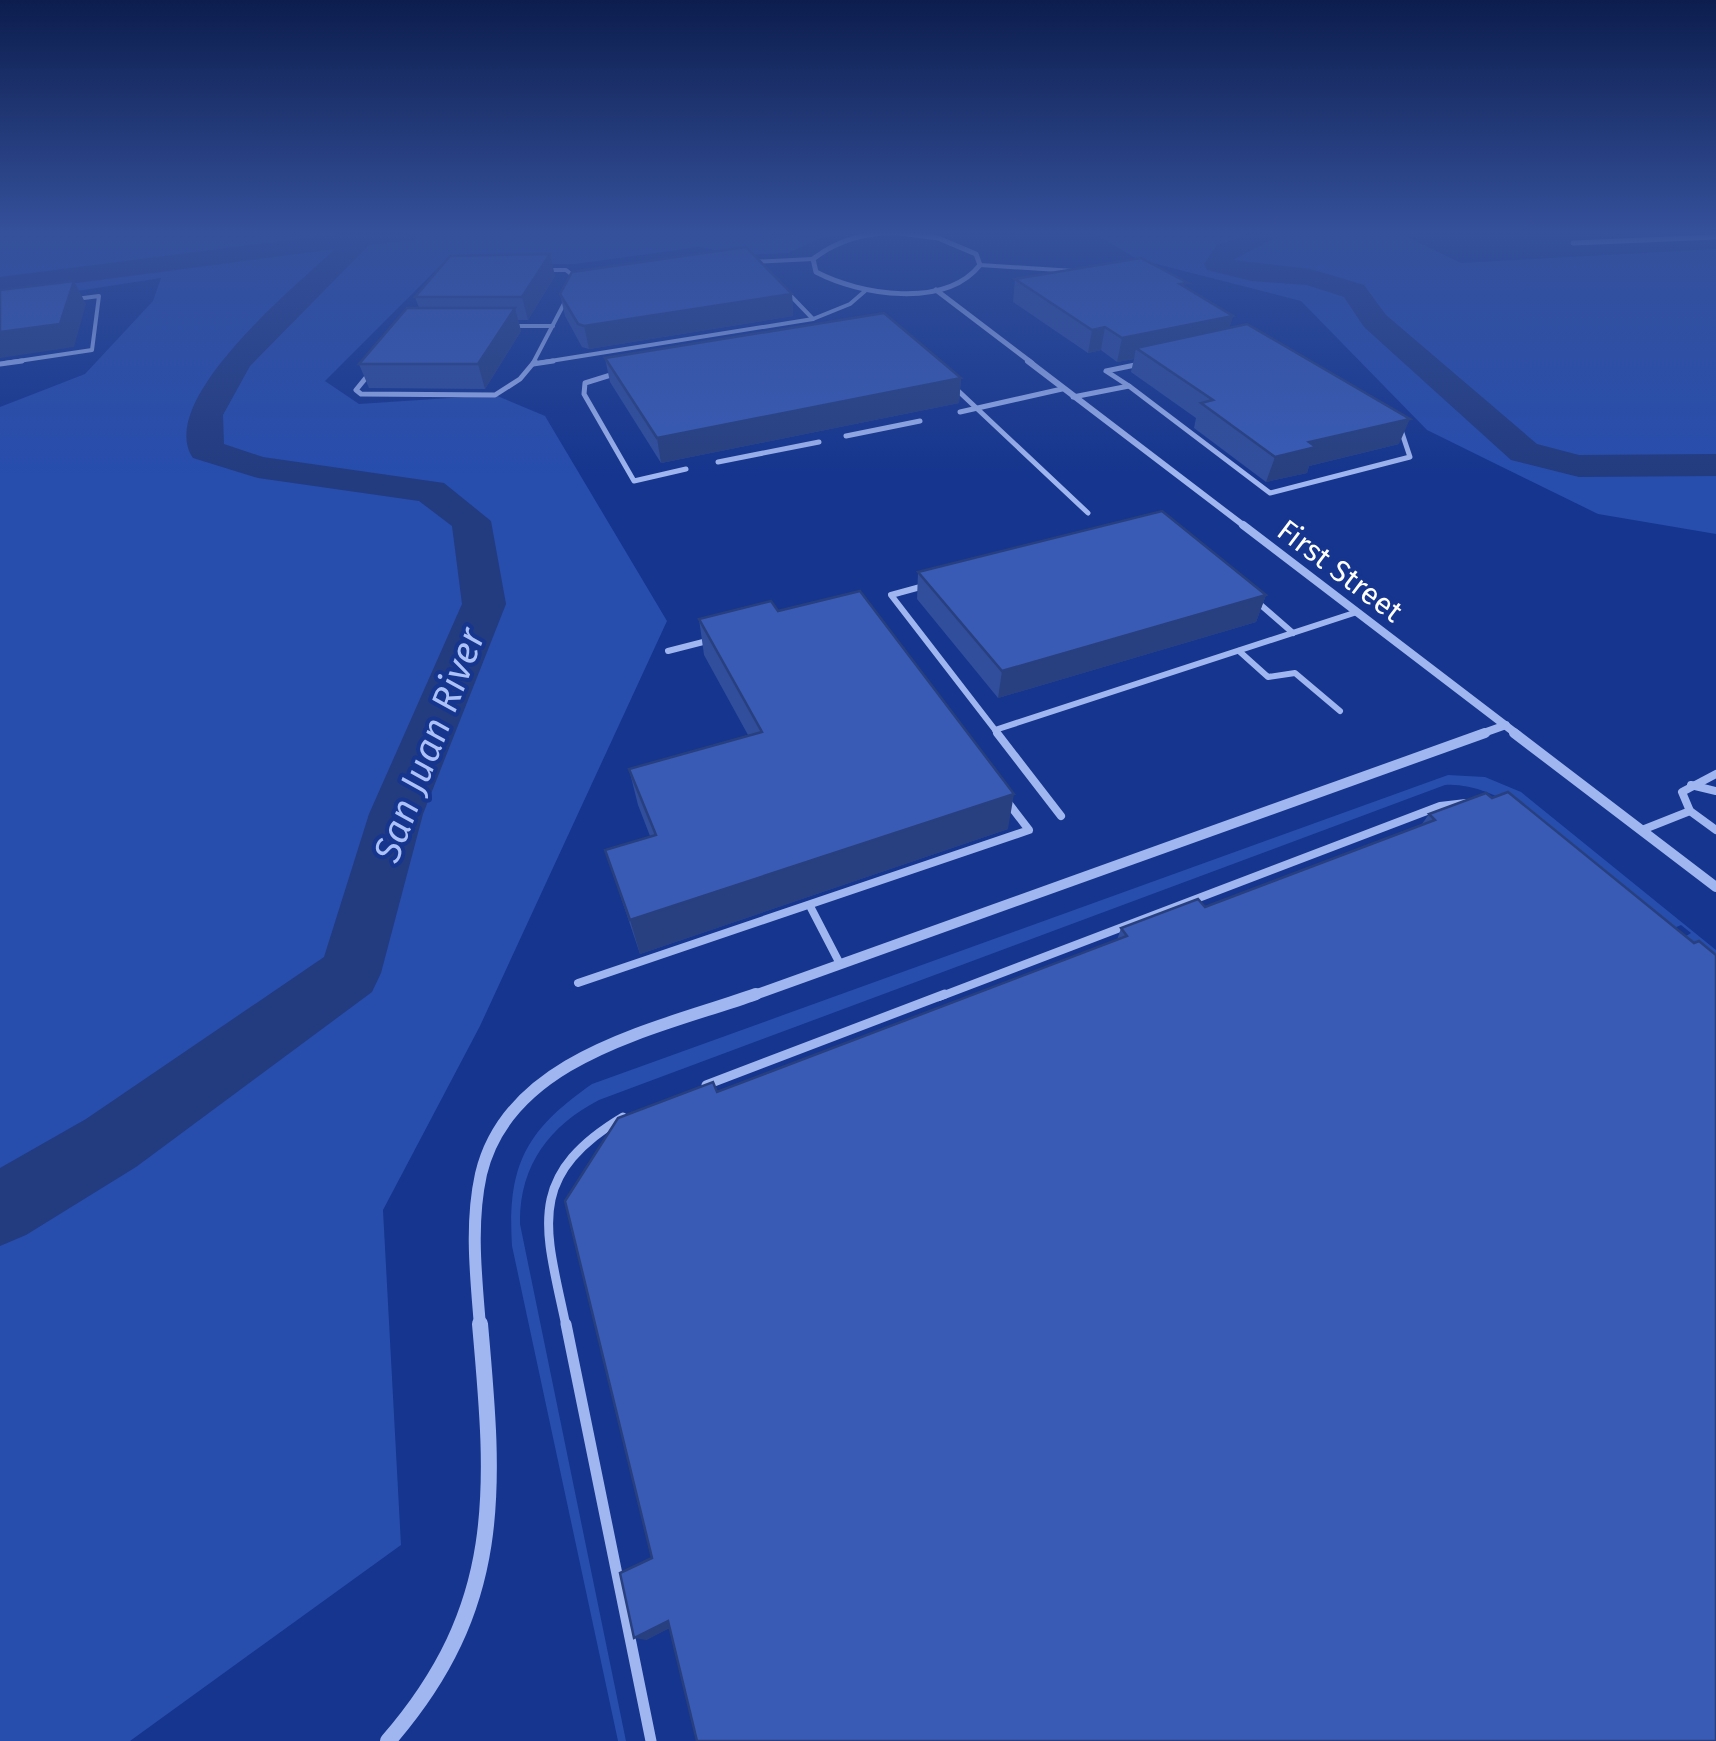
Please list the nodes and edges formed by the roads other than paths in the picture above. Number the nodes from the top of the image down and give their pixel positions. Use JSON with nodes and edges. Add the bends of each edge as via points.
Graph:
{"nodes":[{"id":1,"x":96,"y":313,"type":"edge"},
{"id":2,"x":560,"y":313,"type":"edge"},
{"id":3,"x":808,"y":313,"type":"edge"},
{"id":4,"x":826,"y":313,"type":"edge"},
{"id":5,"x":966,"y":313,"type":"edge"},
{"id":6,"x":813,"y":318,"type":"junction"},
{"id":7,"x":498,"y":326,"type":"edge"},
{"id":8,"x":553,"y":326,"type":"junction"},
{"id":9,"x":1144,"y":362,"type":"edge"},
{"id":10,"x":0,"y":364,"type":"edge"},
{"id":11,"x":376,"y":364,"type":"edge"},
{"id":12,"x":533,"y":364,"type":"junction"},
{"id":13,"x":619,"y":374,"type":"edge"},
{"id":14,"x":949,"y":383,"type":"edge"},
{"id":15,"x":1129,"y":386,"type":"junction"},
{"id":16,"x":1062,"y":389,"type":"junction"},
{"id":17,"x":1073,"y":397,"type":"junction"},
{"id":18,"x":977,"y":408,"type":"junction"},
{"id":19,"x":960,"y":412,"type":"dead end"},
{"id":20,"x":920,"y":421,"type":"dead end"},
{"id":21,"x":1400,"y":426,"type":"edge"},
{"id":22,"x":846,"y":436,"type":"dead end"},
{"id":23,"x":819,"y":442,"type":"dead end"},
{"id":24,"x":718,"y":462,"type":"dead end"},
{"id":25,"x":686,"y":469,"type":"dead end"},
{"id":26,"x":1088,"y":513,"type":"dead end"},
{"id":27,"x":927,"y":586,"type":"edge"},
{"id":28,"x":1250,"y":596,"type":"edge"},
{"id":29,"x":1356,"y":612,"type":"junction"},
{"id":30,"x":1293,"y":633,"type":"junction"},
{"id":31,"x":724,"y":637,"type":"edge"},
{"id":32,"x":668,"y":651,"type":"dead end"},
{"id":33,"x":1239,"y":651,"type":"junction"},
{"id":34,"x":1340,"y":711,"type":"dead end"},
{"id":35,"x":1506,"y":725,"type":"junction"},
{"id":36,"x":994,"y":730,"type":"junction"},
{"id":37,"x":1716,"y":774,"type":"edge"},
{"id":38,"x":1689,"y":784,"type":"junction"},
{"id":39,"x":994,"y":785,"type":"edge"},
{"id":40,"x":1716,"y":791,"type":"edge"},
{"id":41,"x":1484,"y":805,"type":"edge"},
{"id":42,"x":1690,"y":811,"type":"junction"},
{"id":43,"x":1062,"y":816,"type":"dead end"},
{"id":44,"x":1642,"y":830,"type":"junction"},
{"id":45,"x":1716,"y":830,"type":"edge"},
{"id":46,"x":1716,"y":888,"type":"edge"},
{"id":47,"x":810,"y":908,"type":"junction"},
{"id":48,"x":839,"y":962,"type":"junction"},
{"id":49,"x":578,"y":983,"type":"dead end"},
{"id":50,"x":696,"y":1090,"type":"edge"},
{"id":51,"x":640,"y":1111,"type":"edge"},
{"id":52,"x":388,"y":1741,"type":"edge"},
{"id":53,"x":651,"y":1741,"type":"edge"}],
"edges":[{"from":1,"to":10,"type":"lane","via":[[92,350]]},
{"from":2,"to":8,"type":"lane"},
{"from":3,"to":6,"type":"lane"},
{"from":4,"to":6,"type":"lane"},
{"from":5,"to":16,"type":"street","name":"First Street"},
{"from":6,"to":12,"type":"lane"},
{"from":7,"to":8,"type":"lane"},
{"from":8,"to":12,"type":"lane"},
{"from":9,"to":15,"type":"lane","via":[[1106,371]]},
{"from":11,"to":12,"type":"lane","via":[[356,390],[361,394],[495,395],[517,384]]},
{"from":13,"to":25,"type":"lane","via":[[585,383],[584,394],[634,481]]},
{"from":14,"to":18,"type":"lane"},
{"from":15,"to":17,"type":"lane"},
{"from":15,"to":21,"type":"lane","via":[[1270,493],[1410,457]]},
{"from":16,"to":17,"type":"street","name":"First Street"},
{"from":16,"to":18,"type":"lane"},
{"from":17,"to":29,"type":"street","name":"First Street"},
{"from":18,"to":19,"type":"lane"},
{"from":18,"to":26,"type":"lane"},
{"from":20,"to":22,"type":"lane"},
{"from":23,"to":24,"type":"lane"},
{"from":27,"to":36,"type":"lane","via":[[891,595]]},
{"from":28,"to":30,"type":"lane"},
{"from":29,"to":30,"type":"lane"},
{"from":29,"to":35,"type":"street","name":"First Street"},
{"from":30,"to":33,"type":"lane"},
{"from":31,"to":32,"type":"lane"},
{"from":33,"to":34,"type":"lane","via":[[1268,677],[1295,673]]},
{"from":33,"to":36,"type":"lane"},
{"from":35,"to":44,"type":"street","name":"First Street"},
{"from":35,"to":48,"type":"street"},
{"from":36,"to":43,"type":"lane"},
{"from":37,"to":38,"type":"lane"},
{"from":38,"to":40,"type":"lane"},
{"from":38,"to":42,"type":"lane","via":[[1682,792]]},
{"from":39,"to":47,"type":"lane","via":[[1030,830]]},
{"from":41,"to":50,"type":"lane","via":[[1440,806]]},
{"from":42,"to":44,"type":"lane"},
{"from":42,"to":45,"type":"lane"},
{"from":44,"to":46,"type":"street","name":"First Street"},
{"from":47,"to":48,"type":"lane"},
{"from":47,"to":49,"type":"lane"},
{"from":48,"to":52,"type":"street","via":[[568,1063],[527,1092],[499,1130],[477,1190],[472,1228],[491,1510],[485,1557],[472,1611],[450,1658]]},
{"from":51,"to":53,"type":"lane","via":[[600,1130],[565,1164],[544,1223]]}]}
